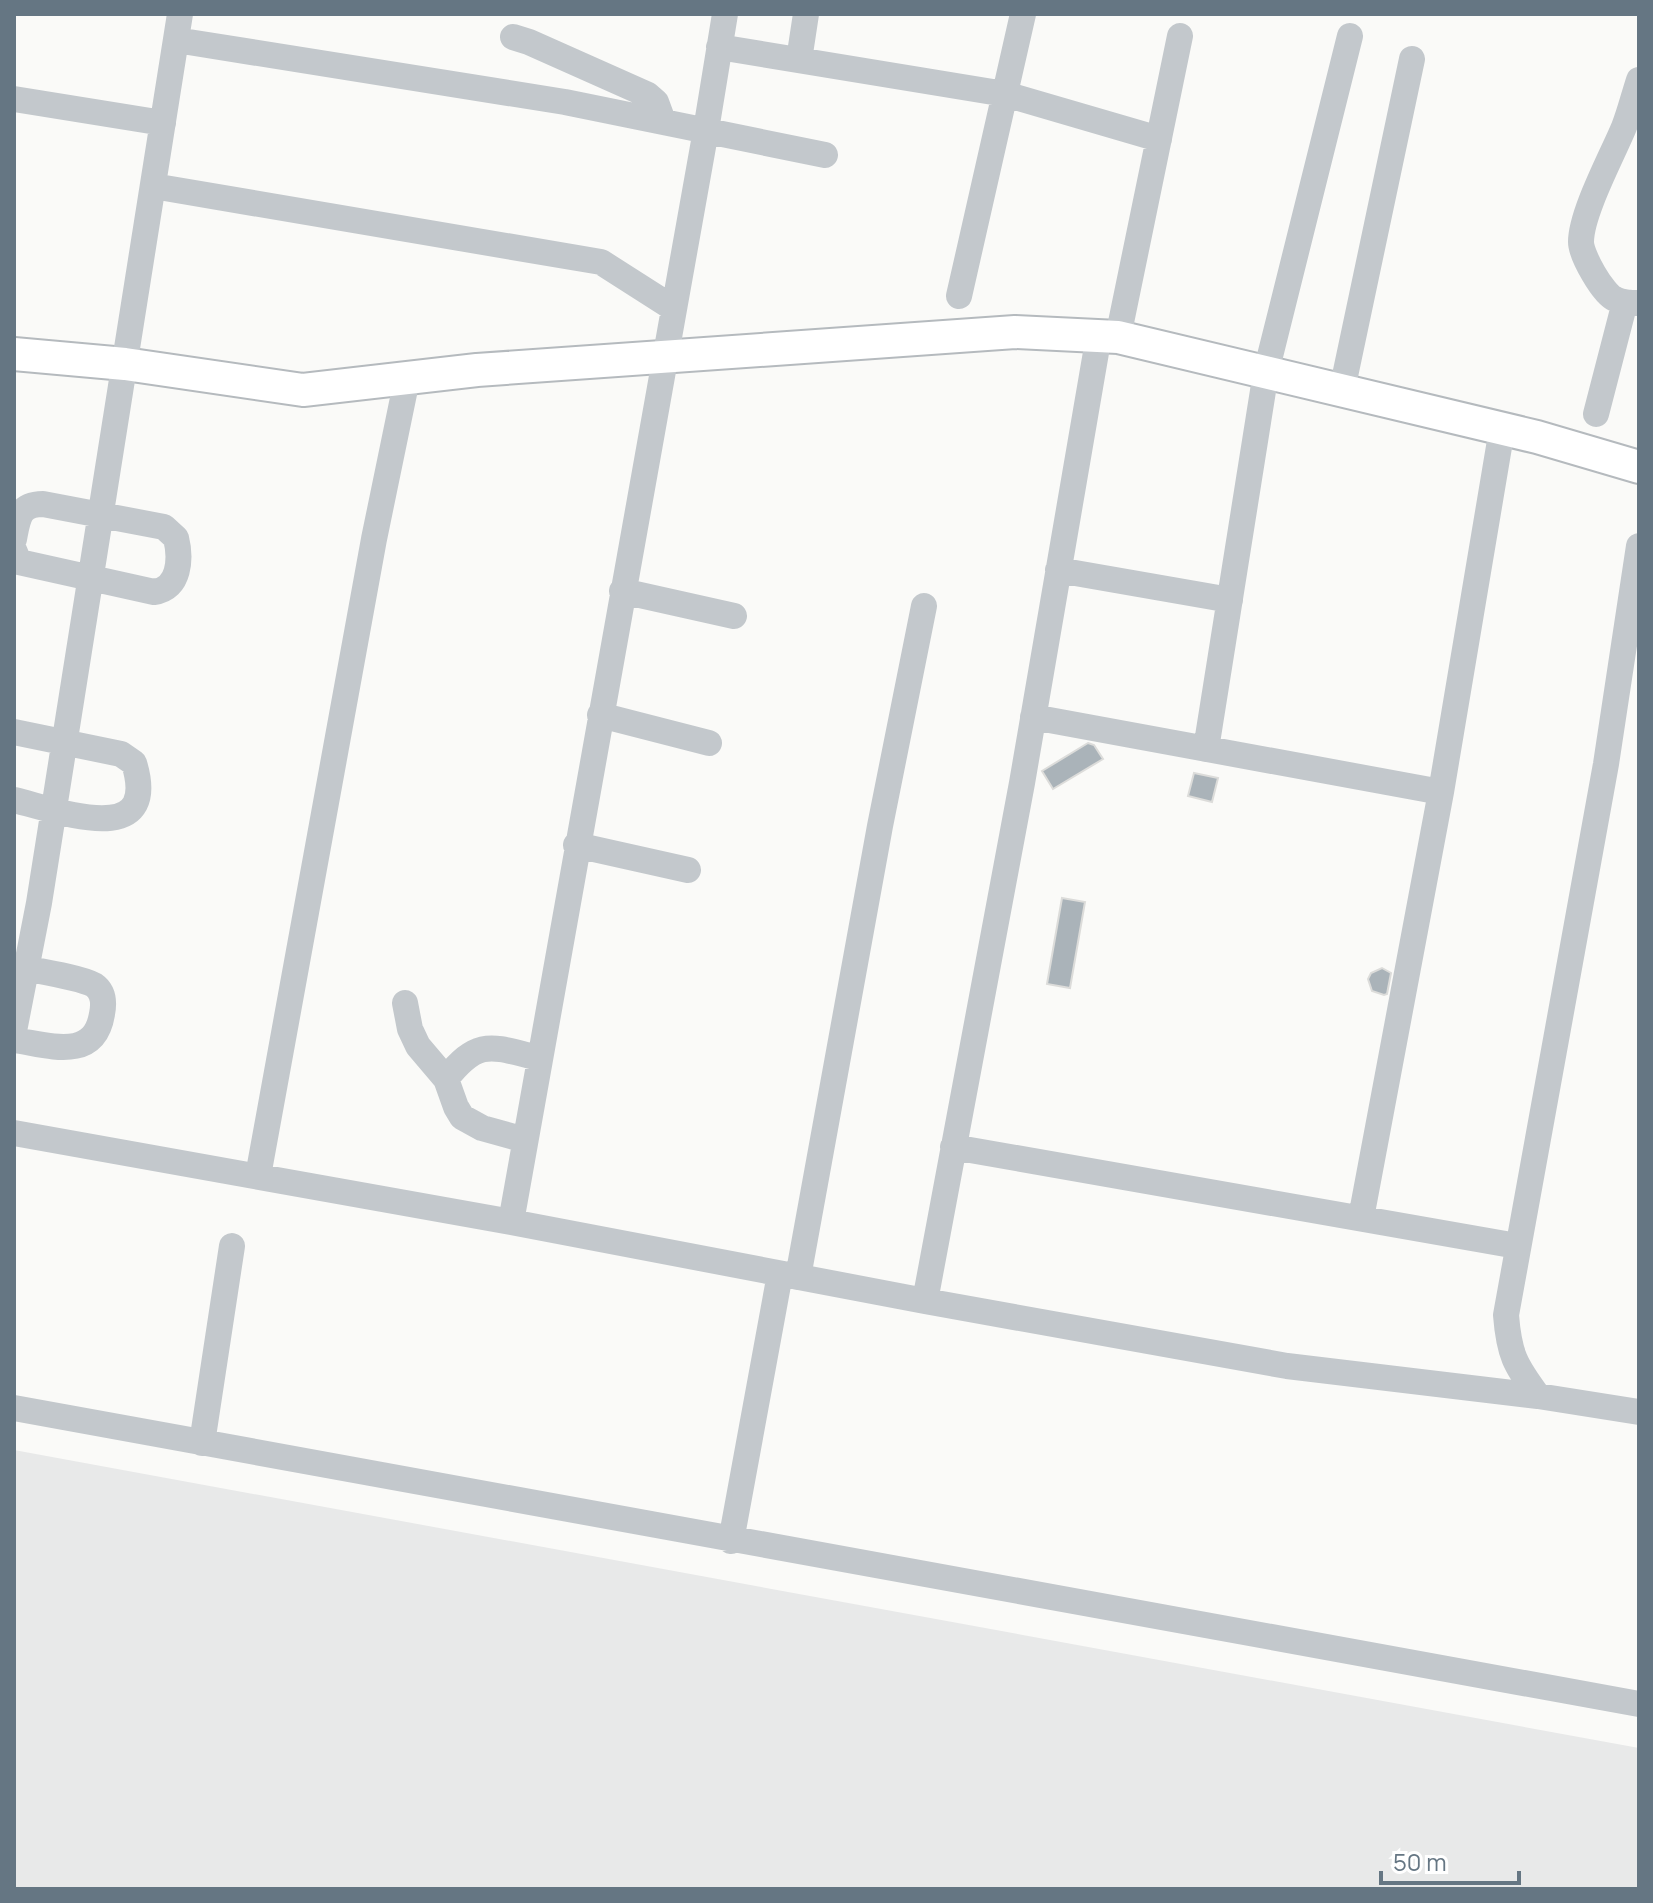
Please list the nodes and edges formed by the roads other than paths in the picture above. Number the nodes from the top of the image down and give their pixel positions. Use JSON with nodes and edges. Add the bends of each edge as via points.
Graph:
{"nodes":[{"id":1,"x":180,"y":14,"type":"edge"},
{"id":2,"x":725,"y":14,"type":"edge"},
{"id":3,"x":806,"y":14,"type":"edge"},
{"id":4,"x":1023,"y":14,"type":"edge"},
{"id":5,"x":1180,"y":36,"type":"dead end"},
{"id":6,"x":1350,"y":36,"type":"dead end"},
{"id":7,"x":513,"y":37,"type":"dead end"},
{"id":8,"x":176,"y":40,"type":"junction"},
{"id":9,"x":719,"y":47,"type":"junction"},
{"id":10,"x":1412,"y":59,"type":"dead end"},
{"id":11,"x":799,"y":60,"type":"junction"},
{"id":12,"x":1639,"y":80,"type":"edge"},
{"id":13,"x":1005,"y":94,"type":"junction"},
{"id":14,"x":14,"y":99,"type":"edge"},
{"id":15,"x":663,"y":121,"type":"junction"},
{"id":16,"x":163,"y":123,"type":"junction"},
{"id":17,"x":706,"y":130,"type":"junction"},
{"id":18,"x":1159,"y":139,"type":"junction"},
{"id":19,"x":825,"y":155,"type":"dead end"},
{"id":20,"x":153,"y":186,"type":"junction"},
{"id":21,"x":959,"y":296,"type":"dead end"},
{"id":22,"x":1632,"y":303,"type":"edge"},
{"id":23,"x":673,"y":308,"type":"junction"},
{"id":24,"x":1108,"y":336,"type":"junction"},
{"id":25,"x":14,"y":354,"type":"edge"},
{"id":26,"x":664,"y":357,"type":"junction"},
{"id":27,"x":125,"y":364,"type":"junction"},
{"id":28,"x":1266,"y":372,"type":"junction"},
{"id":29,"x":407,"y":379,"type":"junction"},
{"id":30,"x":1342,"y":390,"type":"junction"},
{"id":31,"x":1596,"y":414,"type":"dead end"},
{"id":32,"x":1502,"y":429,"type":"junction"},
{"id":33,"x":1639,"y":467,"type":"edge"},
{"id":34,"x":100,"y":513,"type":"junction"},
{"id":35,"x":14,"y":539,"type":"edge"},
{"id":36,"x":1639,"y":546,"type":"edge"},
{"id":37,"x":14,"y":550,"type":"edge"},
{"id":38,"x":1058,"y":570,"type":"junction"},
{"id":39,"x":90,"y":579,"type":"junction"},
{"id":40,"x":622,"y":591,"type":"junction"},
{"id":41,"x":1230,"y":600,"type":"junction"},
{"id":42,"x":924,"y":606,"type":"dead end"},
{"id":43,"x":734,"y":616,"type":"dead end"},
{"id":44,"x":600,"y":715,"type":"junction"},
{"id":45,"x":1033,"y":717,"type":"junction"},
{"id":46,"x":14,"y":732,"type":"edge"},
{"id":47,"x":64,"y":742,"type":"junction"},
{"id":48,"x":709,"y":743,"type":"dead end"},
{"id":49,"x":1206,"y":749,"type":"junction"},
{"id":50,"x":1441,"y":792,"type":"junction"},
{"id":51,"x":14,"y":800,"type":"edge"},
{"id":52,"x":53,"y":809,"type":"junction"},
{"id":53,"x":576,"y":845,"type":"junction"},
{"id":54,"x":688,"y":870,"type":"dead end"},
{"id":55,"x":20,"y":968,"type":"edge"},
{"id":56,"x":405,"y":1003,"type":"dead end"},
{"id":57,"x":14,"y":1031,"type":"edge"},
{"id":58,"x":14,"y":1040,"type":"edge"},
{"id":59,"x":539,"y":1058,"type":"junction"},
{"id":60,"x":446,"y":1079,"type":"junction"},
{"id":61,"x":14,"y":1133,"type":"edge"},
{"id":62,"x":525,"y":1140,"type":"junction"},
{"id":63,"x":953,"y":1147,"type":"junction"},
{"id":64,"x":258,"y":1176,"type":"junction"},
{"id":65,"x":1361,"y":1218,"type":"junction"},
{"id":66,"x":511,"y":1222,"type":"junction"},
{"id":67,"x":232,"y":1246,"type":"dead end"},
{"id":68,"x":1517,"y":1246,"type":"junction"},
{"id":69,"x":789,"y":1275,"type":"junction"},
{"id":70,"x":925,"y":1301,"type":"junction"},
{"id":71,"x":1538,"y":1396,"type":"junction"},
{"id":72,"x":14,"y":1408,"type":"edge"},
{"id":73,"x":1639,"y":1412,"type":"edge"},
{"id":74,"x":202,"y":1443,"type":"junction"},
{"id":75,"x":731,"y":1541,"type":"junction"},
{"id":76,"x":1639,"y":1704,"type":"edge"}],
"edges":[{"from":1,"to":8,"type":"street"},
{"from":2,"to":9,"type":"street"},
{"from":3,"to":11,"type":"street"},
{"from":4,"to":13,"type":"street"},
{"from":5,"to":18,"type":"street"},
{"from":6,"to":28,"type":"street"},
{"from":7,"to":15,"type":"street","via":[[648,95]]},
{"from":8,"to":15,"type":"street"},
{"from":8,"to":16,"type":"street"},
{"from":9,"to":11,"type":"street"},
{"from":9,"to":17,"type":"street"},
{"from":10,"to":30,"type":"street"},
{"from":11,"to":13,"type":"street"},
{"from":12,"to":22,"type":"street","via":[[1581,236],[1583,255],[1609,295]]},
{"from":13,"to":18,"type":"street"},
{"from":13,"to":21,"type":"street"},
{"from":14,"to":16,"type":"street"},
{"from":15,"to":17,"type":"street"},
{"from":16,"to":20,"type":"street"},
{"from":17,"to":19,"type":"street"},
{"from":17,"to":23,"type":"street"},
{"from":18,"to":24,"type":"street"},
{"from":20,"to":23,"type":"street","via":[[601,262]]},
{"from":20,"to":27,"type":"street"},
{"from":22,"to":31,"type":"street"},
{"from":23,"to":26,"type":"street"},
{"from":24,"to":26,"type":"main road","via":[[1015,332]]},
{"from":24,"to":28,"type":"main road"},
{"from":24,"to":38,"type":"street"},
{"from":25,"to":27,"type":"main road"},
{"from":26,"to":29,"type":"main road"},
{"from":26,"to":40,"type":"street"},
{"from":27,"to":29,"type":"main road","via":[[303,390]]},
{"from":27,"to":34,"type":"street"},
{"from":28,"to":30,"type":"main road"},
{"from":28,"to":41,"type":"street"},
{"from":29,"to":64,"type":"street"},
{"from":30,"to":32,"type":"main road"},
{"from":32,"to":33,"type":"main road"},
{"from":32,"to":50,"type":"street"},
{"from":34,"to":35,"type":"street","via":[[31,504],[18,516]]},
{"from":34,"to":39,"type":"street"},
{"from":34,"to":39,"type":"street","via":[[172,532],[178,564],[172,583],[161,591]]},
{"from":36,"to":68,"type":"street","via":[[1606,764]]},
{"from":37,"to":39,"type":"street","via":[[19,562]]},
{"from":38,"to":41,"type":"street"},
{"from":38,"to":45,"type":"street"},
{"from":39,"to":47,"type":"street"},
{"from":40,"to":43,"type":"street"},
{"from":40,"to":44,"type":"street"},
{"from":41,"to":49,"type":"street"},
{"from":42,"to":69,"type":"street"},
{"from":44,"to":48,"type":"street"},
{"from":44,"to":53,"type":"street"},
{"from":45,"to":49,"type":"street"},
{"from":45,"to":63,"type":"street"},
{"from":46,"to":47,"type":"street"},
{"from":47,"to":52,"type":"street"},
{"from":47,"to":52,"type":"street","via":[[129,757],[138,788],[135,805],[119,818],[104,820]]},
{"from":49,"to":50,"type":"street"},
{"from":50,"to":65,"type":"street"},
{"from":51,"to":52,"type":"street"},
{"from":52,"to":55,"type":"street"},
{"from":53,"to":54,"type":"street"},
{"from":53,"to":59,"type":"street"},
{"from":55,"to":57,"type":"street"},
{"from":55,"to":58,"type":"street","via":[[91,984],[102,995],[103,1006],[94,1036],[74,1048]]},
{"from":56,"to":60,"type":"street","via":[[418,1046]]},
{"from":59,"to":60,"type":"street","via":[[479,1049]]},
{"from":59,"to":62,"type":"street"},
{"from":60,"to":62,"type":"street","via":[[462,1117]]},
{"from":61,"to":64,"type":"street"},
{"from":62,"to":66,"type":"street"},
{"from":63,"to":65,"type":"street"},
{"from":63,"to":70,"type":"street"},
{"from":64,"to":66,"type":"street"},
{"from":65,"to":68,"type":"street"},
{"from":66,"to":69,"type":"street"},
{"from":67,"to":74,"type":"street"},
{"from":68,"to":71,"type":"street","via":[[1506,1315],[1508,1341],[1515,1366]]},
{"from":69,"to":70,"type":"street"},
{"from":69,"to":75,"type":"street"},
{"from":70,"to":71,"type":"street","via":[[1287,1366]]},
{"from":71,"to":73,"type":"street"},
{"from":72,"to":74,"type":"street"},
{"from":74,"to":75,"type":"street"},
{"from":75,"to":76,"type":"street"}]}
